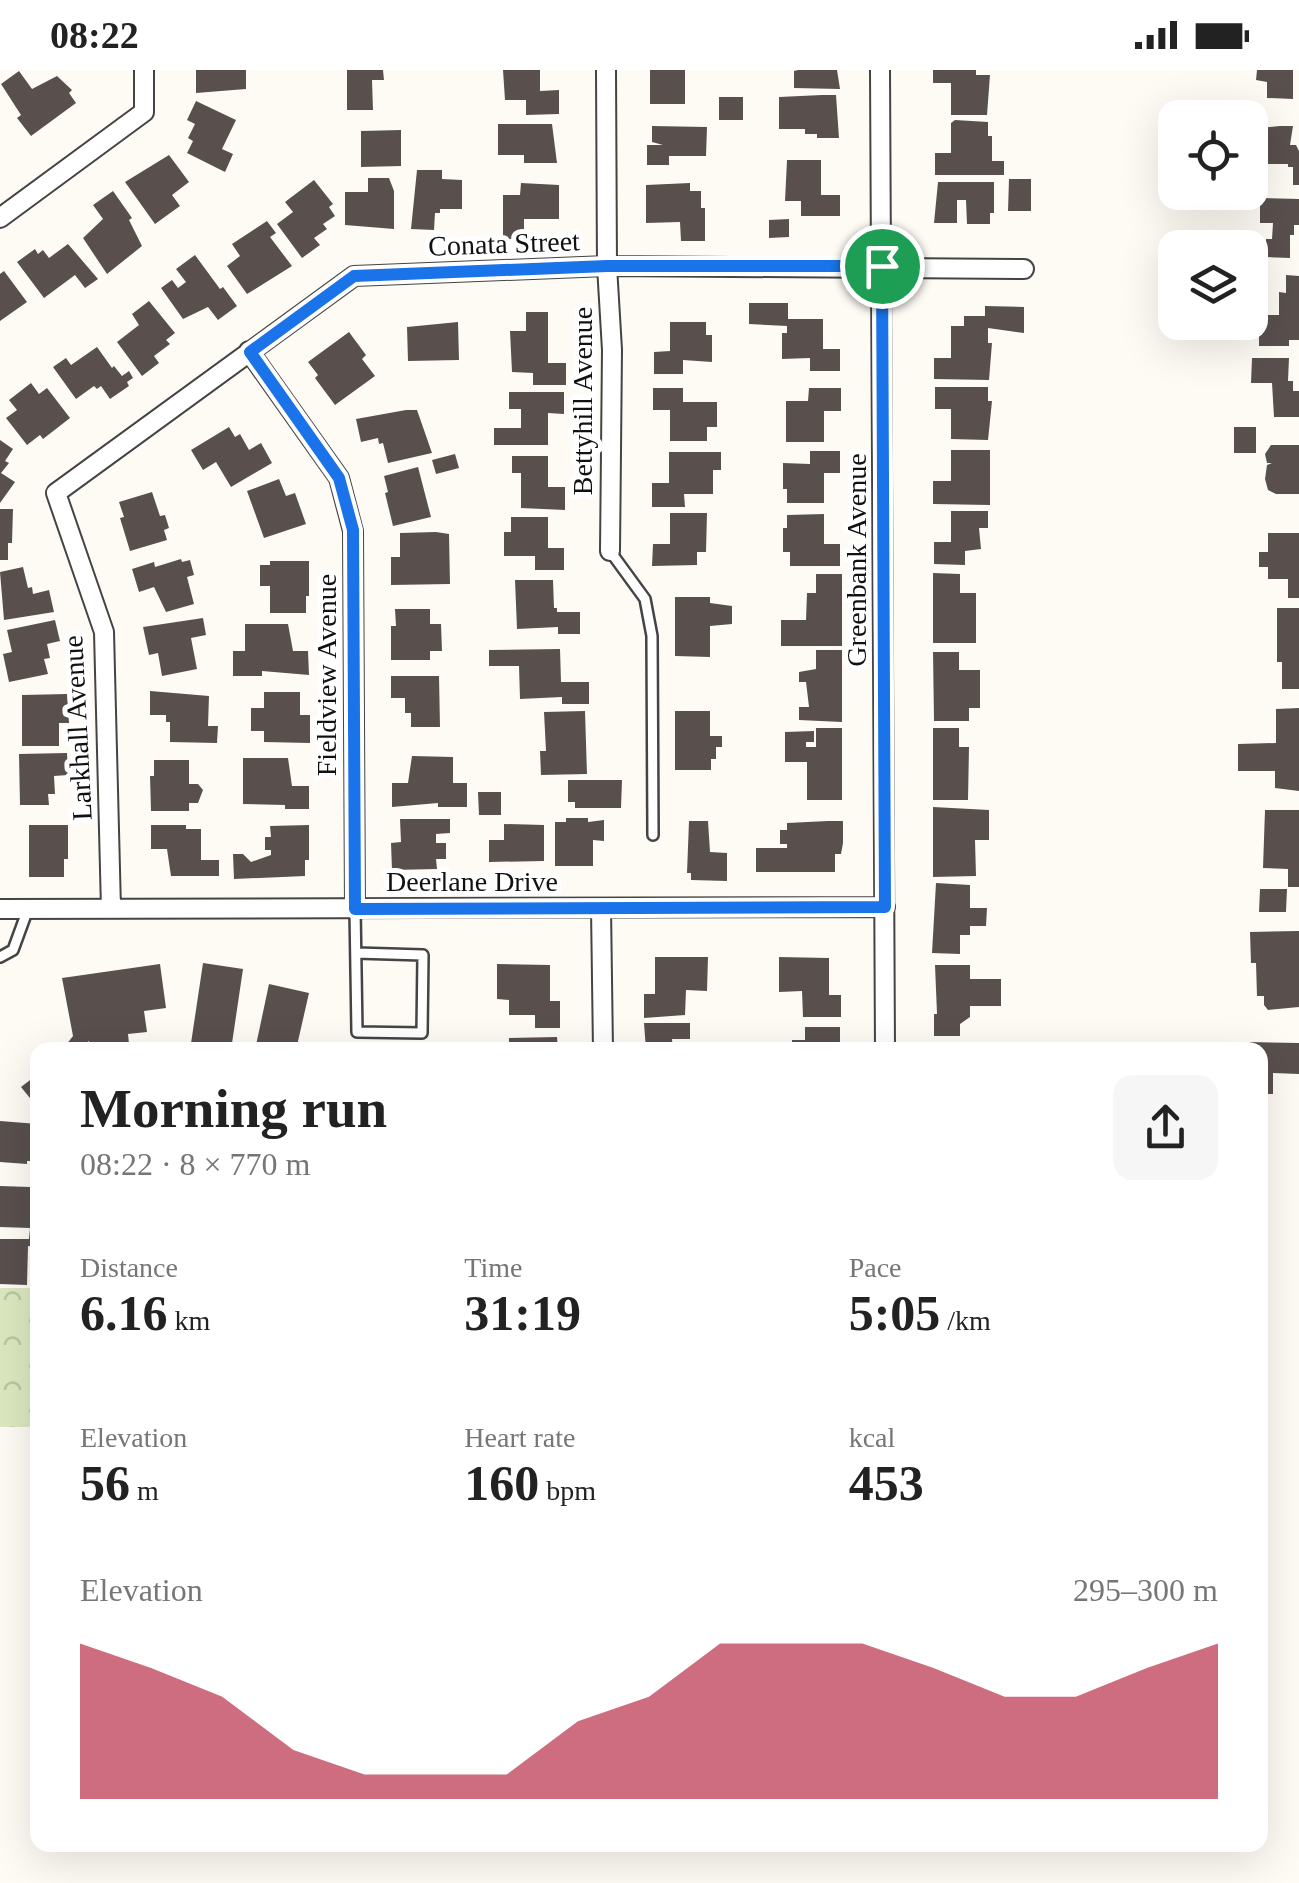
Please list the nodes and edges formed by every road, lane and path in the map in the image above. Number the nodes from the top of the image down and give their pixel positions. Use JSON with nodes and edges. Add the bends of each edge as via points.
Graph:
{"nodes":[{"id":1,"x":144,"y":70,"type":"edge"},
{"id":2,"x":606,"y":70,"type":"edge"},
{"id":3,"x":880,"y":70,"type":"edge"},
{"id":4,"x":0,"y":218,"type":"edge"},
{"id":5,"x":607,"y":266,"type":"junction"},
{"id":6,"x":882,"y":266,"type":"junction"},
{"id":7,"x":1024,"y":268,"type":"dead end"},
{"id":8,"x":250,"y":352,"type":"junction"},
{"id":9,"x":56,"y":492,"type":"joint"},
{"id":10,"x":610,"y":552,"type":"joint"},
{"id":11,"x":653,"y":836,"type":"dead end"},
{"id":12,"x":885,"y":907,"type":"junction"},
{"id":13,"x":111,"y":908,"type":"junction"},
{"id":14,"x":601,"y":908,"type":"junction"},
{"id":15,"x":0,"y":909,"type":"edge"},
{"id":16,"x":28,"y":909,"type":"junction"},
{"id":17,"x":355,"y":909,"type":"junction"},
{"id":18,"x":356,"y":953,"type":"junction"},
{"id":19,"x":0,"y":957,"type":"edge"},
{"id":20,"x":603,"y":1042,"type":"edge"},
{"id":21,"x":885,"y":1042,"type":"edge"}],
"edges":[{"from":1,"to":4,"type":"street","via":[[144,112]]},
{"from":2,"to":5,"type":"street","name":"Bettyhill Avenue"},
{"from":3,"to":6,"type":"street","name":"Greenbank Avenue"},
{"from":5,"to":6,"type":"street","name":"Conata Street"},
{"from":5,"to":8,"type":"street","name":"Conata Street","via":[[354,276]]},
{"from":5,"to":10,"type":"street","name":"Bettyhill Avenue"},
{"from":6,"to":7,"type":"street","name":"Conata Street"},
{"from":6,"to":12,"type":"street","name":"Greenbank Avenue"},
{"from":8,"to":9,"type":"street","name":"Conata Street"},
{"from":8,"to":17,"type":"street","name":"Fieldview Avenue","via":[[339,478],[353,530]]},
{"from":9,"to":13,"type":"street","name":"Larkhall Avenue","via":[[104,632]]},
{"from":10,"to":11,"type":"lane","via":[[645,599],[652,636]]},
{"from":12,"to":14,"type":"street","name":"Deerlane Drive"},
{"from":12,"to":21,"type":"street","name":"Greenbank Avenue"},
{"from":13,"to":16,"type":"street","name":"Deerlane Drive"},
{"from":13,"to":17,"type":"street","name":"Deerlane Drive"},
{"from":14,"to":17,"type":"street","name":"Deerlane Drive"},
{"from":14,"to":20,"type":"street"},
{"from":15,"to":16,"type":"street","name":"Deerlane Drive"},
{"from":16,"to":19,"type":"lane","via":[[13,950]]},
{"from":17,"to":18,"type":"lane"},
{"from":18,"to":18,"type":"lane","via":[[357,1032],[422,1033],[423,955]]}]}
